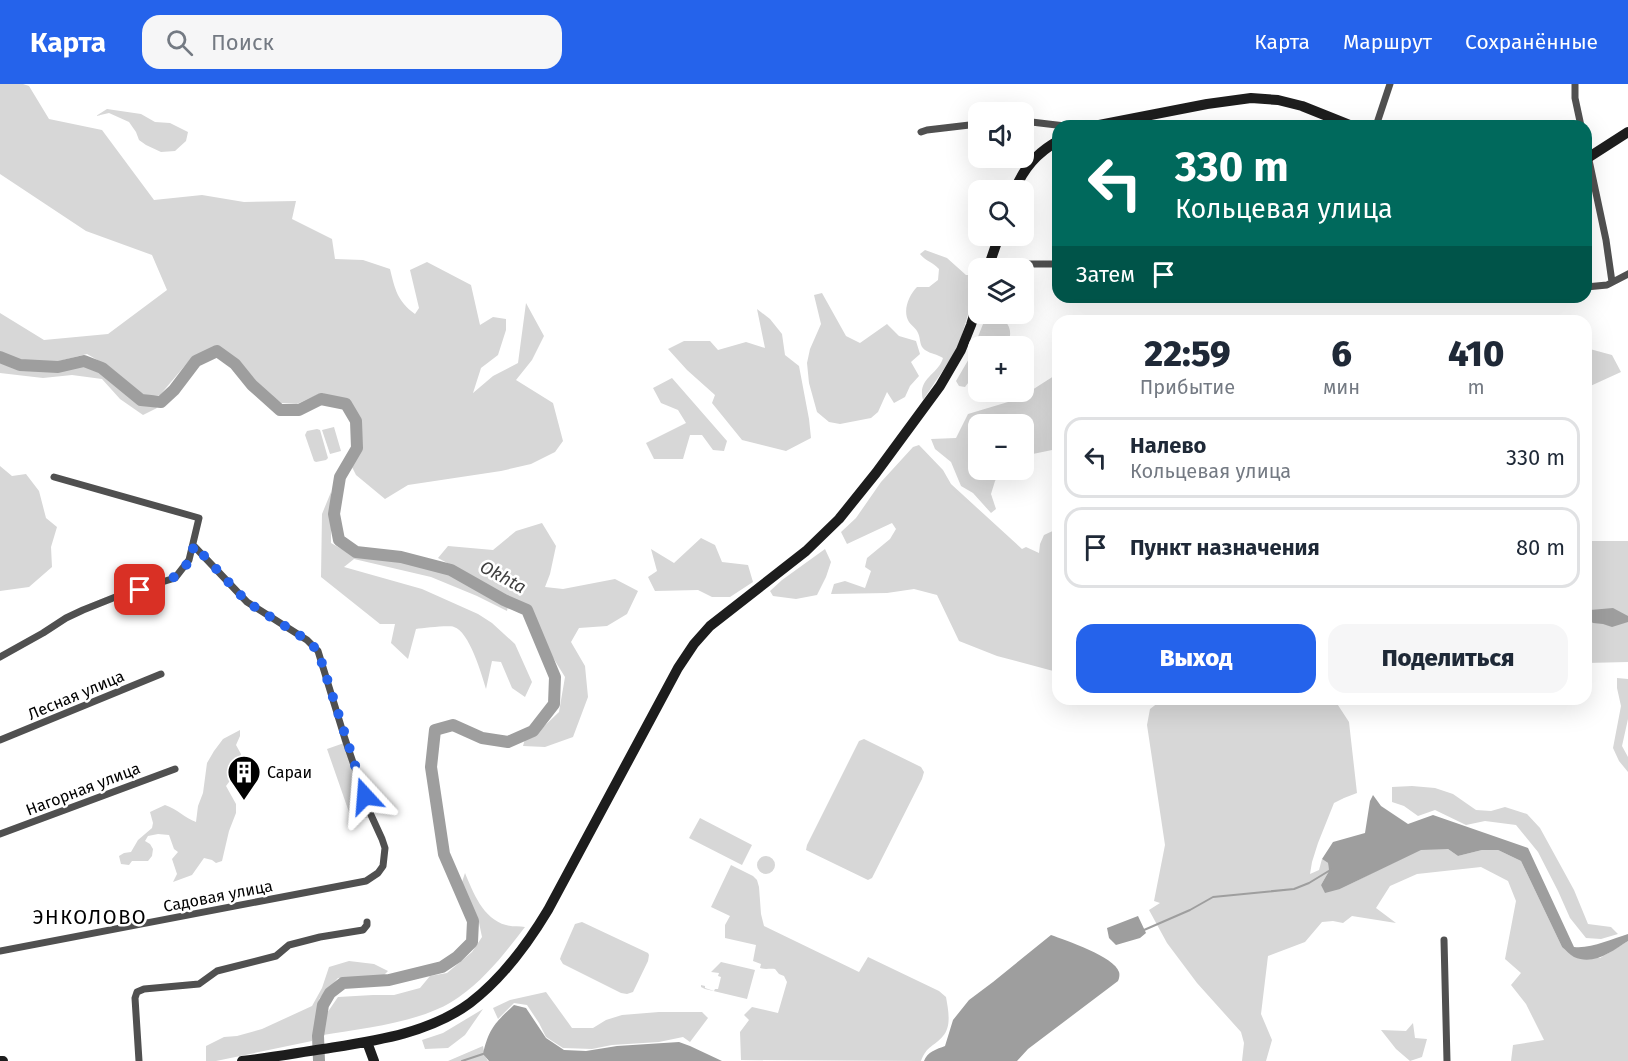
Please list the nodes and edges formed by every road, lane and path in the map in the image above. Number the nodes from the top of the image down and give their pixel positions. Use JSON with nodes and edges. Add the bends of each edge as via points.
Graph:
{"nodes":[{"id":1,"x":1390,"y":84,"type":"edge"},
{"id":2,"x":1575,"y":84,"type":"edge"},
{"id":3,"x":1125,"y":120,"type":"edge"},
{"id":4,"x":1337,"y":120,"type":"edge"},
{"id":5,"x":1378,"y":120,"type":"edge"},
{"id":6,"x":1580,"y":120,"type":"edge"},
{"id":7,"x":1034,"y":122,"type":"edge"},
{"id":8,"x":1052,"y":124,"type":"edge"},
{"id":9,"x":968,"y":125,"type":"edge"},
{"id":10,"x":921,"y":132,"type":"dead end"},
{"id":11,"x":1628,"y":132,"type":"edge"},
{"id":12,"x":1052,"y":144,"type":"edge"},
{"id":13,"x":1592,"y":151,"type":"edge"},
{"id":14,"x":1019,"y":180,"type":"edge"},
{"id":15,"x":1592,"y":180,"type":"edge"},
{"id":16,"x":1034,"y":264,"type":"edge"},
{"id":17,"x":1052,"y":264,"type":"edge"},
{"id":18,"x":1628,"y":274,"type":"edge"},
{"id":19,"x":1612,"y":282,"type":"junction"},
{"id":20,"x":1592,"y":286,"type":"edge"},
{"id":21,"x":971,"y":324,"type":"edge"},
{"id":22,"x":54,"y":477,"type":"dead end"},
{"id":23,"x":194,"y":545,"type":"junction"},
{"id":24,"x":0,"y":657,"type":"edge"},
{"id":25,"x":161,"y":674,"type":"dead end"},
{"id":26,"x":0,"y":740,"type":"edge"},
{"id":27,"x":175,"y":769,"type":"dead end"},
{"id":28,"x":0,"y":834,"type":"edge"},
{"id":29,"x":367,"y":922,"type":"dead end"},
{"id":30,"x":1444,"y":940,"type":"dead end"},
{"id":31,"x":0,"y":951,"type":"edge"},
{"id":32,"x":367,"y":1042,"type":"junction"},
{"id":33,"x":139,"y":1061,"type":"edge"},
{"id":34,"x":242,"y":1061,"type":"edge"},
{"id":35,"x":374,"y":1061,"type":"edge"},
{"id":36,"x":1447,"y":1061,"type":"edge"}],
"edges":[{"from":1,"to":5,"type":"street"},
{"from":2,"to":6,"type":"street"},
{"from":3,"to":4,"type":"main road","via":[[1251,98],[1302,106]]},
{"from":7,"to":8,"type":"street"},
{"from":9,"to":10,"type":"street"},
{"from":11,"to":13,"type":"main road"},
{"from":12,"to":14,"type":"main road"},
{"from":15,"to":19,"type":"street"},
{"from":16,"to":17,"type":"street"},
{"from":18,"to":19,"type":"street"},
{"from":19,"to":20,"type":"street"},
{"from":21,"to":32,"type":"main road","via":[[940,386],[839,519],[806,551],[710,626],[694,644],[548,910],[510,966],[468,1005],[440,1021]]},
{"from":22,"to":23,"type":"street","via":[[199,518]]},
{"from":23,"to":24,"type":"street","via":[[189,560],[175,578],[82,610]]},
{"from":23,"to":31,"type":"street","name":"Садовая улица","via":[[247,602],[318,651],[382,839],[383,866],[366,881]]},
{"from":25,"to":26,"type":"street","name":"Лесная улица"},
{"from":27,"to":28,"type":"street","name":"Нагорная улица"},
{"from":29,"to":33,"type":"street","via":[[363,930],[289,945],[276,957],[217,971],[199,984],[137,992]]},
{"from":30,"to":36,"type":"street"},
{"from":32,"to":34,"type":"main road"},
{"from":32,"to":35,"type":"main road"}]}
